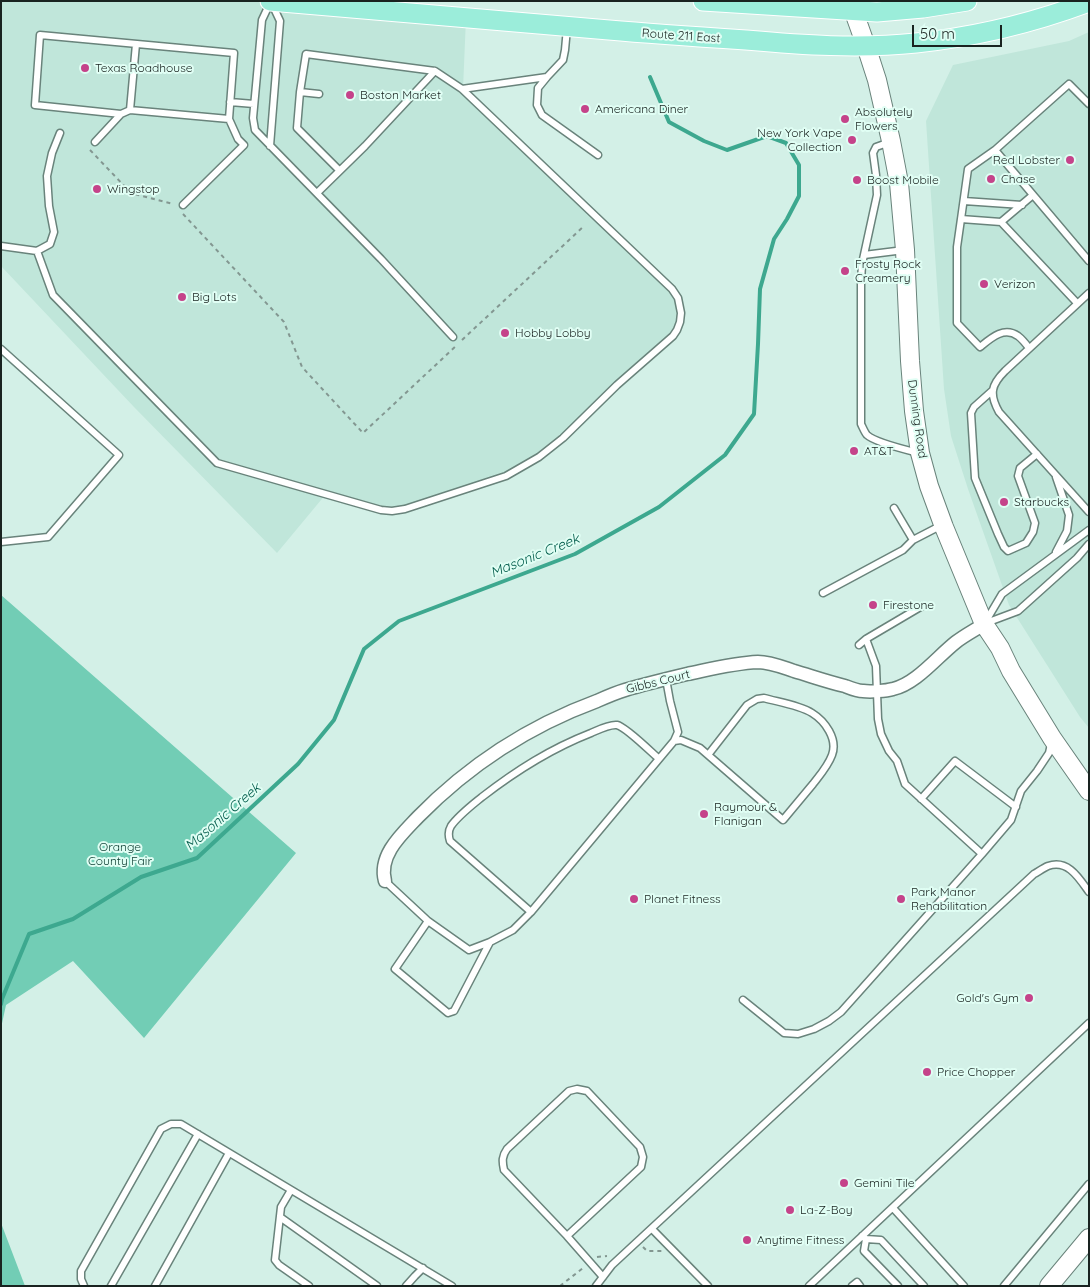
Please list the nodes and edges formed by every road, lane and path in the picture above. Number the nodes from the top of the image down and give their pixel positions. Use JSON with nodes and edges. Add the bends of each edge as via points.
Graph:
{"nodes":[{"id":1,"x":270,"y":1,"type":"edge"},
{"id":2,"x":703,"y":1,"type":"edge"},
{"id":3,"x":967,"y":1,"type":"edge"},
{"id":4,"x":1089,"y":2,"type":"edge"},
{"id":5,"x":946,"y":3,"type":"edge"},
{"id":6,"x":779,"y":4,"type":"edge"},
{"id":7,"x":851,"y":6,"type":"edge"},
{"id":8,"x":567,"y":26,"type":"junction"},
{"id":9,"x":136,"y":44,"type":"junction"},
{"id":10,"x":866,"y":46,"type":"junction"},
{"id":11,"x":436,"y":72,"type":"junction"},
{"id":12,"x":548,"y":77,"type":"junction"},
{"id":13,"x":462,"y":89,"type":"junction"},
{"id":14,"x":300,"y":92,"type":"junction"},
{"id":15,"x":319,"y":94,"type":"dead end"},
{"id":16,"x":230,"y":102,"type":"junction"},
{"id":17,"x":254,"y":104,"type":"junction"},
{"id":18,"x":1089,"y":104,"type":"edge"},
{"id":19,"x":130,"y":110,"type":"junction"},
{"id":20,"x":121,"y":114,"type":"junction"},
{"id":21,"x":229,"y":119,"type":"junction"},
{"id":22,"x":60,"y":133,"type":"dead end"},
{"id":23,"x":891,"y":141,"type":"junction"},
{"id":24,"x":95,"y":142,"type":"dead end"},
{"id":25,"x":85,"y":145,"type":"dead end"},
{"id":26,"x":270,"y":146,"type":"junction"},
{"id":27,"x":995,"y":150,"type":"junction"},
{"id":28,"x":598,"y":155,"type":"dead end"},
{"id":29,"x":340,"y":170,"type":"junction"},
{"id":30,"x":317,"y":193,"type":"junction"},
{"id":31,"x":1033,"y":195,"type":"junction"},
{"id":32,"x":964,"y":201,"type":"junction"},
{"id":33,"x":183,"y":205,"type":"dead end"},
{"id":34,"x":1022,"y":205,"type":"junction"},
{"id":35,"x":961,"y":219,"type":"junction"},
{"id":36,"x":1001,"y":222,"type":"junction"},
{"id":37,"x":584,"y":226,"type":"dead end"},
{"id":38,"x":1,"y":246,"type":"edge"},
{"id":39,"x":905,"y":250,"type":"junction"},
{"id":40,"x":37,"y":251,"type":"junction"},
{"id":41,"x":864,"y":254,"type":"junction"},
{"id":42,"x":1089,"y":261,"type":"edge"},
{"id":43,"x":1089,"y":293,"type":"edge"},
{"id":44,"x":1077,"y":303,"type":"junction"},
{"id":45,"x":453,"y":338,"type":"dead end"},
{"id":46,"x":1029,"y":348,"type":"junction"},
{"id":47,"x":1,"y":349,"type":"edge"},
{"id":48,"x":993,"y":390,"type":"junction"},
{"id":49,"x":920,"y":453,"type":"junction"},
{"id":50,"x":1037,"y":454,"type":"junction"},
{"id":51,"x":1055,"y":473,"type":"junction"},
{"id":52,"x":894,"y":508,"type":"dead end"},
{"id":53,"x":1089,"y":512,"type":"edge"},
{"id":54,"x":943,"y":524,"type":"junction"},
{"id":55,"x":1089,"y":530,"type":"edge"},
{"id":56,"x":913,"y":540,"type":"junction"},
{"id":57,"x":1,"y":542,"type":"edge"},
{"id":58,"x":1089,"y":544,"type":"edge"},
{"id":59,"x":1089,"y":555,"type":"edge"},
{"id":60,"x":1053,"y":556,"type":"junction"},
{"id":61,"x":1077,"y":558,"type":"junction"},
{"id":62,"x":822,"y":593,"type":"dead end"},
{"id":63,"x":922,"y":606,"type":"dead end"},
{"id":64,"x":984,"y":624,"type":"junction"},
{"id":65,"x":866,"y":639,"type":"junction"},
{"id":66,"x":859,"y":645,"type":"dead end"},
{"id":67,"x":666,"y":679,"type":"junction"},
{"id":68,"x":877,"y":690,"type":"junction"},
{"id":69,"x":1052,"y":738,"type":"junction"},
{"id":70,"x":674,"y":741,"type":"junction"},
{"id":71,"x":708,"y":755,"type":"junction"},
{"id":72,"x":659,"y":759,"type":"junction"},
{"id":73,"x":1089,"y":791,"type":"edge"},
{"id":74,"x":920,"y":799,"type":"junction"},
{"id":75,"x":1016,"y":807,"type":"junction"},
{"id":76,"x":982,"y":854,"type":"junction"},
{"id":77,"x":386,"y":881,"type":"joint"},
{"id":78,"x":1089,"y":892,"type":"edge"},
{"id":79,"x":531,"y":912,"type":"junction"},
{"id":80,"x":428,"y":922,"type":"junction"},
{"id":81,"x":490,"y":942,"type":"junction"},
{"id":82,"x":742,"y":1000,"type":"dead end"},
{"id":83,"x":1088,"y":1026,"type":"edge"},
{"id":84,"x":198,"y":1134,"type":"junction"},
{"id":85,"x":230,"y":1153,"type":"junction"},
{"id":86,"x":1089,"y":1184,"type":"edge"},
{"id":87,"x":291,"y":1190,"type":"junction"},
{"id":88,"x":893,"y":1208,"type":"junction"},
{"id":89,"x":280,"y":1217,"type":"junction"},
{"id":90,"x":652,"y":1229,"type":"junction"},
{"id":91,"x":567,"y":1236,"type":"junction"},
{"id":92,"x":864,"y":1238,"type":"junction"},
{"id":93,"x":1089,"y":1238,"type":"edge"},
{"id":94,"x":643,"y":1247,"type":"dead end"},
{"id":95,"x":667,"y":1256,"type":"dead end"},
{"id":96,"x":423,"y":1268,"type":"junction"},
{"id":97,"x":583,"y":1268,"type":"dead end"},
{"id":98,"x":603,"y":1277,"type":"junction"},
{"id":99,"x":811,"y":1285,"type":"edge"},
{"id":100,"x":84,"y":1286,"type":"edge"},
{"id":101,"x":111,"y":1286,"type":"edge"},
{"id":102,"x":155,"y":1286,"type":"edge"},
{"id":103,"x":309,"y":1286,"type":"edge"},
{"id":104,"x":377,"y":1286,"type":"edge"},
{"id":105,"x":406,"y":1286,"type":"edge"},
{"id":106,"x":452,"y":1286,"type":"edge"},
{"id":107,"x":560,"y":1286,"type":"edge"},
{"id":108,"x":596,"y":1286,"type":"edge"},
{"id":109,"x":708,"y":1286,"type":"edge"},
{"id":110,"x":852,"y":1286,"type":"edge"},
{"id":111,"x":860,"y":1286,"type":"edge"},
{"id":112,"x":898,"y":1286,"type":"edge"},
{"id":113,"x":924,"y":1286,"type":"edge"},
{"id":114,"x":964,"y":1286,"type":"edge"},
{"id":115,"x":1004,"y":1286,"type":"edge"},
{"id":116,"x":1049,"y":1286,"type":"edge"}],
"edges":[{"from":1,"to":8,"type":"main road","name":"Route 211 East"},
{"from":1,"to":17,"type":"lane","via":[[262,20]]},
{"from":1,"to":26,"type":"lane","via":[[280,21]]},
{"from":2,"to":6,"type":"main road"},
{"from":3,"to":5,"type":"main road"},
{"from":4,"to":10,"type":"main road","name":"Route 211 East","via":[[990,31],[916,43]]},
{"from":5,"to":7,"type":"main road","via":[[877,12]]},
{"from":6,"to":7,"type":"main road"},
{"from":7,"to":10,"type":"street","name":"Dunning Road"},
{"from":8,"to":10,"type":"main road","name":"Route 211 East","via":[[804,45]]},
{"from":8,"to":12,"type":"lane","via":[[563,60]]},
{"from":9,"to":16,"type":"lane","via":[[234,53]]},
{"from":9,"to":19,"type":"lane"},
{"from":9,"to":20,"type":"lane","via":[[40,35],[35,105]]},
{"from":10,"to":23,"type":"street","name":"Dunning Road"},
{"from":11,"to":13,"type":"lane"},
{"from":11,"to":14,"type":"lane","via":[[306,54]]},
{"from":11,"to":29,"type":"lane"},
{"from":12,"to":13,"type":"lane"},
{"from":12,"to":28,"type":"lane","via":[[538,88],[537,106],[542,115]]},
{"from":13,"to":40,"type":"lane","via":[[672,289],[681,306],[680,322],[673,336],[563,438],[506,476],[392,511],[217,463],[53,295]]},
{"from":14,"to":15,"type":"lane"},
{"from":14,"to":29,"type":"lane","via":[[297,128]]},
{"from":16,"to":17,"type":"lane"},
{"from":16,"to":21,"type":"lane"},
{"from":17,"to":26,"type":"lane","via":[[254,126]]},
{"from":18,"to":27,"type":"lane","via":[[1069,84]]},
{"from":19,"to":20,"type":"lane"},
{"from":19,"to":21,"type":"lane"},
{"from":20,"to":24,"type":"lane"},
{"from":21,"to":33,"type":"lane","via":[[244,145]]},
{"from":22,"to":40,"type":"lane","via":[[47,176],[54,232],[50,244]]},
{"from":23,"to":39,"type":"street","name":"Dunning Road","via":[[899,183]]},
{"from":23,"to":41,"type":"lane","via":[[876,147],[873,153],[877,196]]},
{"from":25,"to":37,"type":"path","via":[[131,193],[172,202],[284,322],[302,367],[364,434]]},
{"from":26,"to":30,"type":"lane"},
{"from":27,"to":31,"type":"lane"},
{"from":27,"to":32,"type":"lane","via":[[968,169]]},
{"from":29,"to":30,"type":"lane"},
{"from":30,"to":45,"type":"lane"},
{"from":31,"to":34,"type":"lane"},
{"from":31,"to":42,"type":"lane"},
{"from":32,"to":34,"type":"lane"},
{"from":32,"to":35,"type":"lane"},
{"from":34,"to":36,"type":"lane"},
{"from":35,"to":36,"type":"lane"},
{"from":35,"to":46,"type":"lane","via":[[957,247],[958,323],[980,347],[997,333],[1008,332],[1017,335]]},
{"from":36,"to":44,"type":"lane"},
{"from":38,"to":40,"type":"lane"},
{"from":39,"to":41,"type":"lane"},
{"from":39,"to":49,"type":"street","name":"Dunning Road","via":[[910,361]]},
{"from":41,"to":49,"type":"lane","via":[[861,282],[861,424],[866,435],[876,440]]},
{"from":43,"to":44,"type":"lane"},
{"from":44,"to":46,"type":"lane"},
{"from":46,"to":48,"type":"lane","via":[[997,378]]},
{"from":47,"to":57,"type":"lane","via":[[119,455],[48,537]]},
{"from":48,"to":50,"type":"lane","via":[[999,412]]},
{"from":48,"to":50,"type":"lane","via":[[971,413],[975,478],[1008,551],[1026,544],[1033,532],[1035,523],[1018,476],[1020,468]]},
{"from":49,"to":54,"type":"street","name":"Dunning Road"},
{"from":50,"to":51,"type":"lane"},
{"from":51,"to":53,"type":"lane"},
{"from":51,"to":60,"type":"lane","via":[[1069,515],[1067,531]]},
{"from":52,"to":56,"type":"lane"},
{"from":54,"to":56,"type":"lane"},
{"from":54,"to":64,"type":"street","name":"Dunning Road"},
{"from":55,"to":60,"type":"lane"},
{"from":56,"to":62,"type":"lane","via":[[903,550]]},
{"from":58,"to":61,"type":"lane"},
{"from":59,"to":61,"type":"lane"},
{"from":60,"to":64,"type":"lane","via":[[1002,594]]},
{"from":61,"to":64,"type":"lane","via":[[1018,610]]},
{"from":63,"to":65,"type":"lane"},
{"from":64,"to":68,"type":"street","name":"Gibbs Court","via":[[917,676],[893,690]]},
{"from":64,"to":69,"type":"street","name":"Dunning Road"},
{"from":65,"to":66,"type":"lane"},
{"from":65,"to":68,"type":"lane","via":[[876,666]]},
{"from":67,"to":68,"type":"street","name":"Gibbs Court","via":[[760,662],[862,692]]},
{"from":67,"to":70,"type":"lane","via":[[678,732]]},
{"from":67,"to":77,"type":"street","name":"Gibbs Court","via":[[624,690],[551,720],[472,769],[429,806],[395,842],[384,866]]},
{"from":68,"to":74,"type":"lane","via":[[881,734],[897,761],[904,784]]},
{"from":69,"to":73,"type":"street","name":"Dunning Road"},
{"from":69,"to":75,"type":"lane","via":[[1049,753],[1021,792]]},
{"from":70,"to":71,"type":"lane","via":[[682,740]]},
{"from":70,"to":72,"type":"lane"},
{"from":71,"to":71,"type":"lane","via":[[783,820],[827,766],[833,753],[833,743],[829,729],[813,714],[764,698],[747,705]]},
{"from":72,"to":79,"type":"lane"},
{"from":72,"to":79,"type":"lane","via":[[624,729],[616,725],[607,726],[567,742],[511,775],[470,807],[450,828],[450,841]]},
{"from":74,"to":75,"type":"lane","via":[[955,761]]},
{"from":74,"to":76,"type":"lane"},
{"from":75,"to":76,"type":"lane","via":[[1011,820]]},
{"from":76,"to":82,"type":"lane","via":[[841,1012],[829,1021],[798,1034],[784,1033]]},
{"from":77,"to":80,"type":"lane"},
{"from":78,"to":90,"type":"lane","via":[[1075,872],[1063,865],[1049,865],[1034,874]]},
{"from":79,"to":81,"type":"lane","via":[[513,930]]},
{"from":80,"to":81,"type":"lane","via":[[469,950]]},
{"from":80,"to":81,"type":"lane","via":[[395,969],[448,1013],[454,1011]]},
{"from":83,"to":88,"type":"lane"},
{"from":84,"to":85,"type":"lane"},
{"from":84,"to":100,"type":"lane","via":[[181,1124],[161,1129],[81,1271]]},
{"from":84,"to":101,"type":"lane"},
{"from":85,"to":87,"type":"lane"},
{"from":85,"to":102,"type":"lane"},
{"from":86,"to":115,"type":"lane"},
{"from":87,"to":89,"type":"lane","via":[[281,1207]]},
{"from":87,"to":96,"type":"lane"},
{"from":88,"to":92,"type":"lane"},
{"from":88,"to":114,"type":"lane"},
{"from":89,"to":103,"type":"lane","via":[[275,1260]]},
{"from":89,"to":104,"type":"lane"},
{"from":90,"to":98,"type":"lane"},
{"from":90,"to":109,"type":"lane"},
{"from":91,"to":91,"type":"lane","via":[[641,1167],[643,1157],[640,1147],[587,1091],[577,1089],[569,1091],[507,1149],[502,1164],[504,1170]]},
{"from":91,"to":98,"type":"lane"},
{"from":92,"to":99,"type":"lane"},
{"from":92,"to":112,"type":"lane","via":[[864,1252]]},
{"from":92,"to":113,"type":"lane","via":[[881,1240]]},
{"from":93,"to":116,"type":"street"},
{"from":94,"to":95,"type":"path","via":[[646,1251],[662,1251]]},
{"from":96,"to":105,"type":"lane"},
{"from":96,"to":106,"type":"lane"},
{"from":97,"to":107,"type":"path"},
{"from":98,"to":108,"type":"lane"},
{"from":110,"to":111,"type":"lane","via":[[857,1282]]}]}
